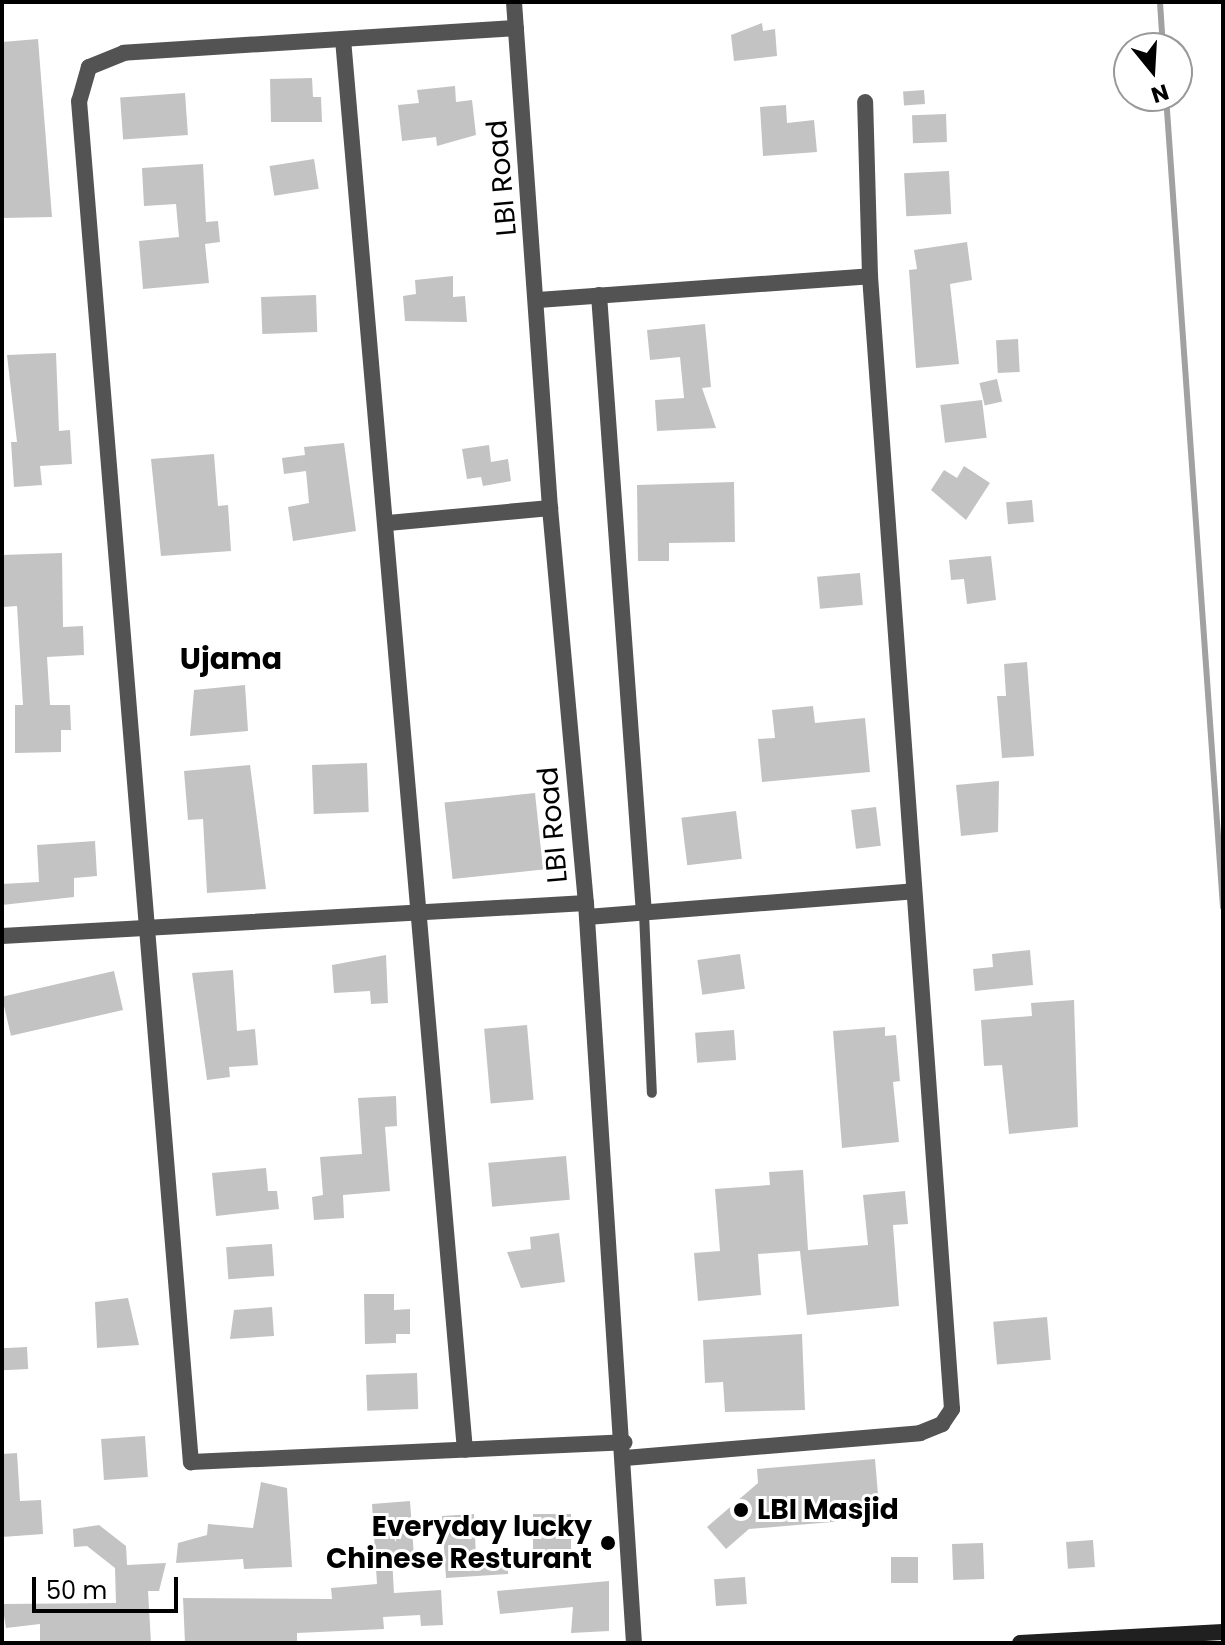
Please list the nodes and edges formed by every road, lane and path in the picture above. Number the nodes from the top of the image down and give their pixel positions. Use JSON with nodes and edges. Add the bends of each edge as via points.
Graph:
{"nodes":[{"id":1,"x":514,"y":2,"type":"edge"},
{"id":2,"x":516,"y":28,"type":"junction"},
{"id":3,"x":343,"y":39,"type":"junction"},
{"id":4,"x":865,"y":102,"type":"dead end"},
{"id":5,"x":870,"y":276,"type":"junction"},
{"id":6,"x":599,"y":295,"type":"junction"},
{"id":7,"x":538,"y":300,"type":"junction"},
{"id":8,"x":550,"y":508,"type":"junction"},
{"id":9,"x":388,"y":523,"type":"junction"},
{"id":10,"x":914,"y":891,"type":"junction"},
{"id":11,"x":587,"y":910,"type":"junction"},
{"id":12,"x":644,"y":913,"type":"junction"},
{"id":13,"x":420,"y":917,"type":"junction"},
{"id":14,"x":148,"y":927,"type":"junction"},
{"id":15,"x":2,"y":936,"type":"edge"},
{"id":16,"x":652,"y":1093,"type":"dead end"},
{"id":17,"x":465,"y":1450,"type":"junction"},
{"id":18,"x":625,"y":1450,"type":"junction"},
{"id":19,"x":1223,"y":1632,"type":"edge"},
{"id":20,"x":634,"y":1643,"type":"edge"},
{"id":21,"x":1020,"y":1643,"type":"edge"}],
"edges":[{"from":1,"to":2,"type":"street","name":"LBI Road"},
{"from":2,"to":3,"type":"street"},
{"from":2,"to":7,"type":"street","name":"LBI Road"},
{"from":3,"to":9,"type":"street"},
{"from":3,"to":14,"type":"street","via":[[124,53],[89,67],[79,101]]},
{"from":4,"to":5,"type":"street"},
{"from":5,"to":6,"type":"street"},
{"from":5,"to":10,"type":"street"},
{"from":6,"to":7,"type":"street"},
{"from":6,"to":12,"type":"street"},
{"from":7,"to":8,"type":"street","name":"LBI Road"},
{"from":8,"to":9,"type":"street"},
{"from":8,"to":11,"type":"street","name":"LBI Road"},
{"from":9,"to":13,"type":"street"},
{"from":10,"to":12,"type":"street"},
{"from":10,"to":18,"type":"street","via":[[952,1409],[942,1424],[920,1433]]},
{"from":11,"to":12,"type":"street"},
{"from":11,"to":13,"type":"street"},
{"from":11,"to":18,"type":"street","name":"LBI Road"},
{"from":12,"to":16,"type":"lane"},
{"from":13,"to":14,"type":"street"},
{"from":13,"to":17,"type":"street"},
{"from":14,"to":15,"type":"street"},
{"from":14,"to":17,"type":"street","via":[[191,1462]]},
{"from":17,"to":18,"type":"street"},
{"from":18,"to":20,"type":"street","name":"LBI Road"},
{"from":19,"to":21,"type":"main road"}]}
